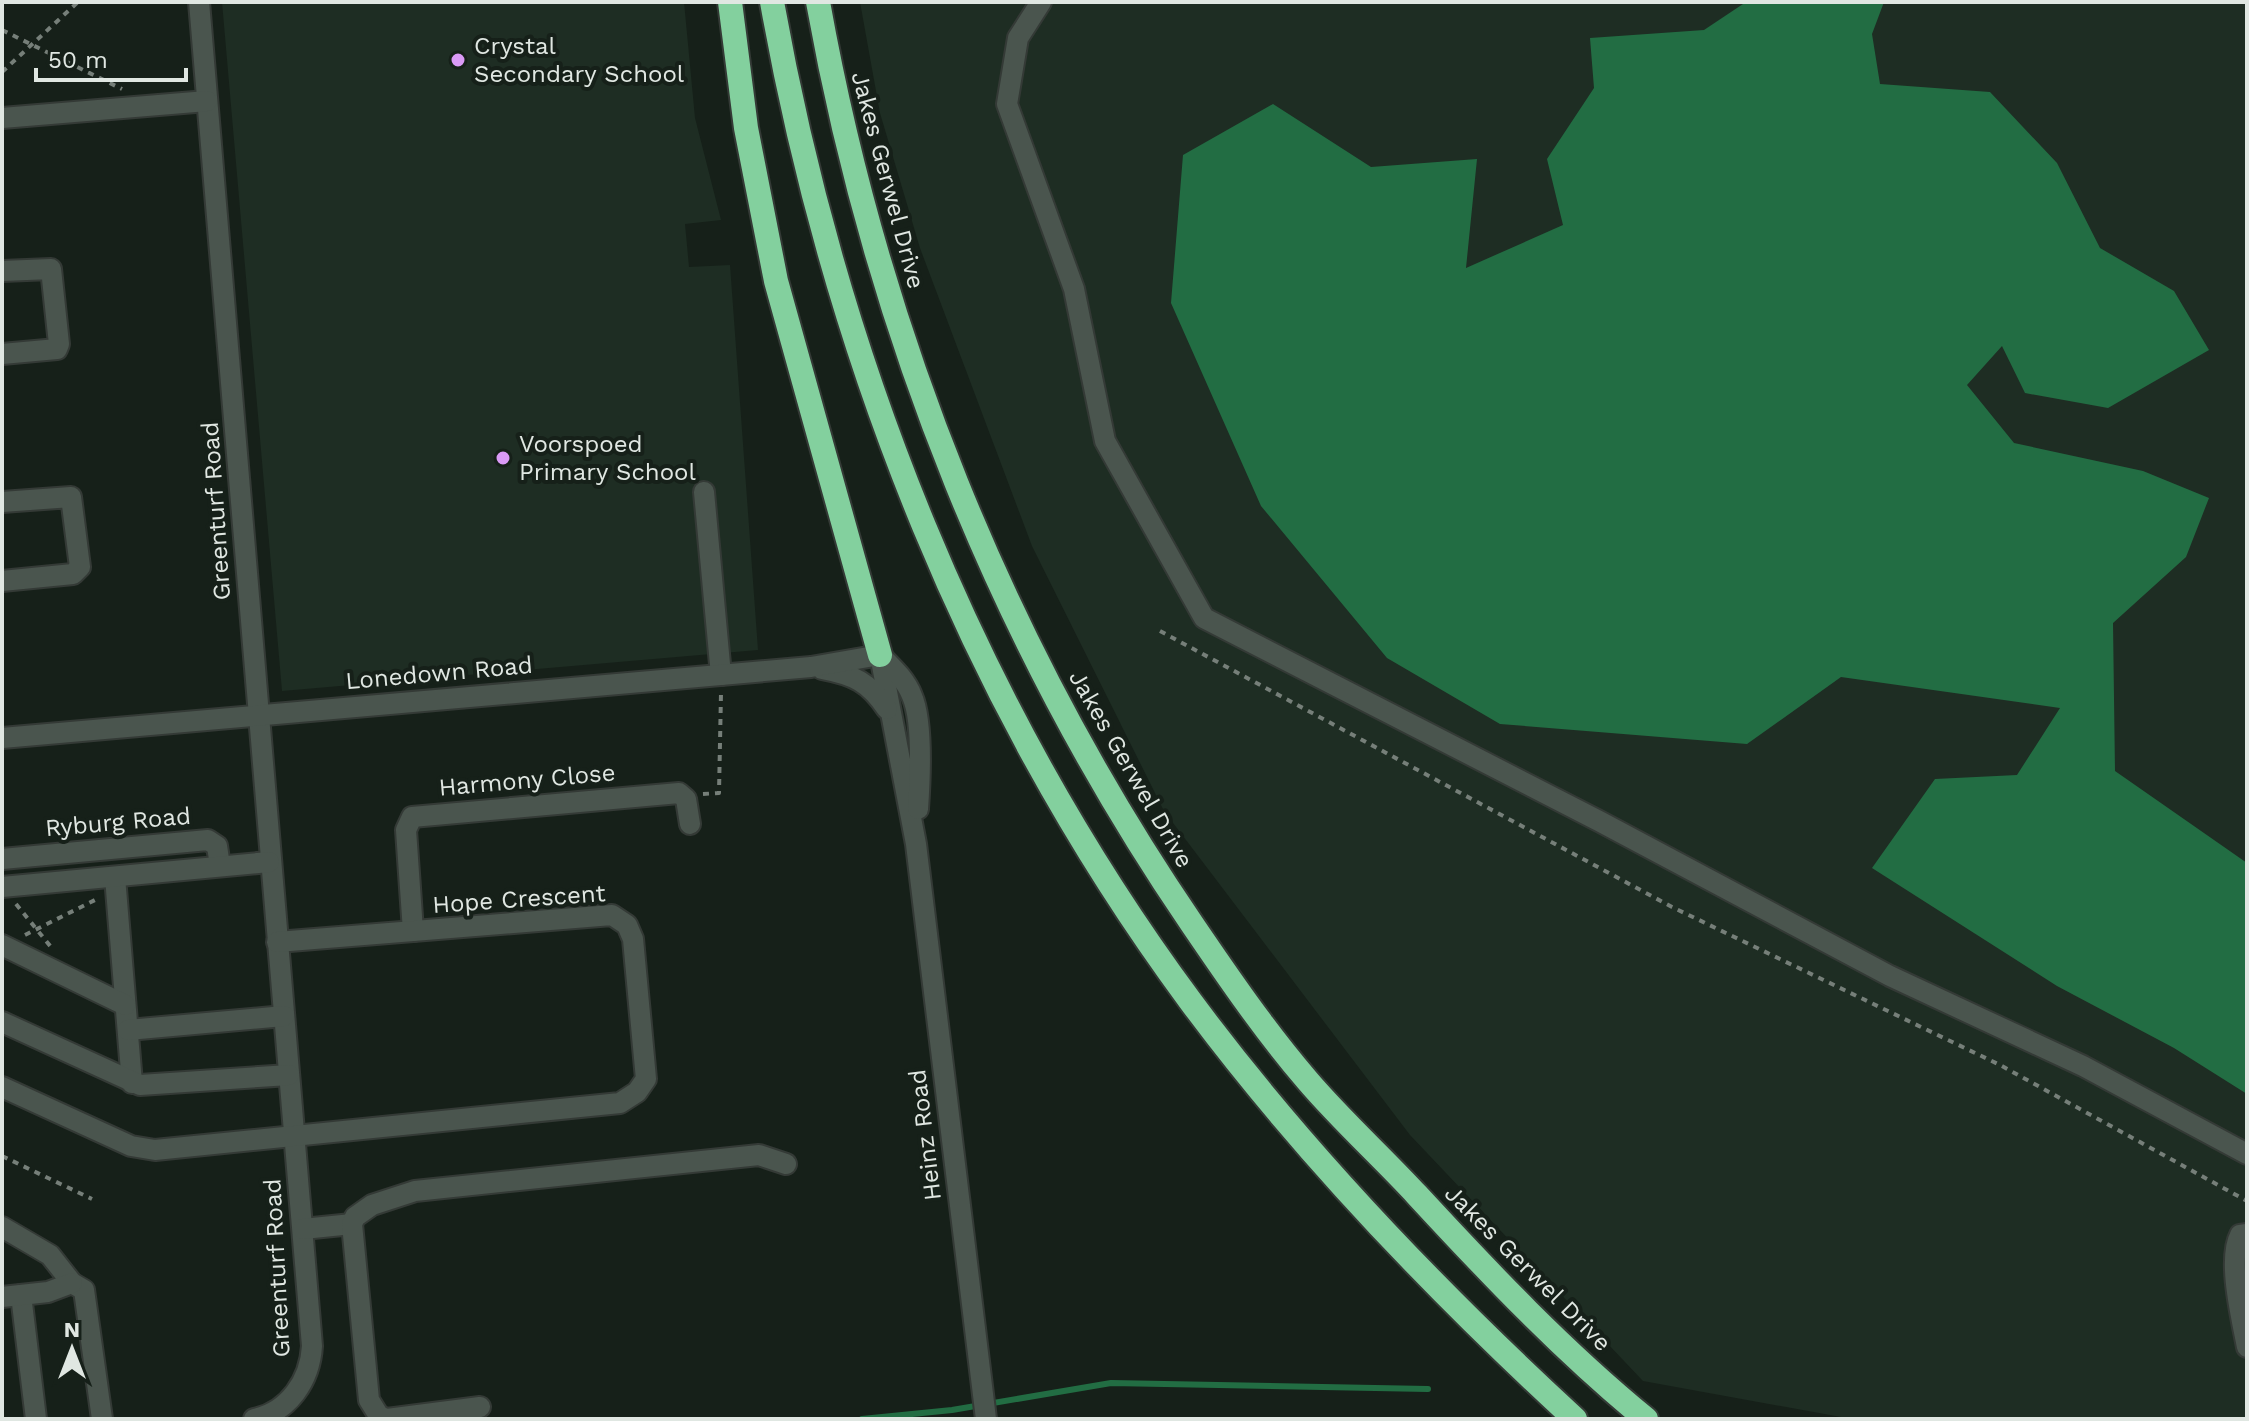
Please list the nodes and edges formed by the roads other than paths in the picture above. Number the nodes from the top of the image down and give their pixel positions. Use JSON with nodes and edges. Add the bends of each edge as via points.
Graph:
{"nodes":[{"id":1,"x":199,"y":2,"type":"edge"},
{"id":2,"x":730,"y":2,"type":"edge"},
{"id":3,"x":772,"y":2,"type":"edge"},
{"id":4,"x":818,"y":2,"type":"edge"},
{"id":5,"x":1041,"y":2,"type":"edge"},
{"id":6,"x":207,"y":101,"type":"junction"},
{"id":7,"x":2,"y":118,"type":"edge"},
{"id":8,"x":2,"y":271,"type":"edge"},
{"id":9,"x":2,"y":354,"type":"edge"},
{"id":10,"x":704,"y":492,"type":"dead end"},
{"id":11,"x":2,"y":502,"type":"edge"},
{"id":12,"x":2,"y":581,"type":"edge"},
{"id":13,"x":880,"y":655,"type":"junction"},
{"id":14,"x":811,"y":667,"type":"junction"},
{"id":15,"x":721,"y":675,"type":"junction"},
{"id":16,"x":257,"y":715,"type":"junction"},
{"id":17,"x":893,"y":718,"type":"junction"},
{"id":18,"x":2,"y":738,"type":"edge"},
{"id":19,"x":690,"y":824,"type":"dead end"},
{"id":20,"x":916,"y":844,"type":"junction"},
{"id":21,"x":2,"y":859,"type":"edge"},
{"id":22,"x":269,"y":862,"type":"junction"},
{"id":23,"x":220,"y":866,"type":"junction"},
{"id":24,"x":6,"y":886,"type":"edge"},
{"id":25,"x":116,"y":888,"type":"junction"},
{"id":26,"x":413,"y":931,"type":"junction"},
{"id":27,"x":277,"y":942,"type":"junction"},
{"id":28,"x":4,"y":946,"type":"edge"},
{"id":29,"x":125,"y":1005,"type":"junction"},
{"id":30,"x":284,"y":1016,"type":"junction"},
{"id":31,"x":2,"y":1022,"type":"edge"},
{"id":32,"x":128,"y":1030,"type":"junction"},
{"id":33,"x":289,"y":1075,"type":"junction"},
{"id":34,"x":132,"y":1083,"type":"junction"},
{"id":35,"x":2,"y":1087,"type":"edge"},
{"id":36,"x":295,"y":1138,"type":"junction"},
{"id":37,"x":2247,"y":1154,"type":"edge"},
{"id":38,"x":786,"y":1164,"type":"dead end"},
{"id":39,"x":352,"y":1224,"type":"junction"},
{"id":40,"x":2,"y":1227,"type":"edge"},
{"id":41,"x":303,"y":1229,"type":"junction"},
{"id":42,"x":2247,"y":1234,"type":"edge"},
{"id":43,"x":72,"y":1283,"type":"junction"},
{"id":44,"x":12,"y":1296,"type":"edge"},
{"id":45,"x":2247,"y":1347,"type":"edge"},
{"id":46,"x":480,"y":1407,"type":"dead end"},
{"id":47,"x":36,"y":1419,"type":"edge"},
{"id":48,"x":102,"y":1419,"type":"edge"},
{"id":49,"x":254,"y":1419,"type":"edge"},
{"id":50,"x":986,"y":1419,"type":"edge"},
{"id":51,"x":1575,"y":1419,"type":"edge"},
{"id":52,"x":1646,"y":1419,"type":"edge"}],
"edges":[{"from":1,"to":6,"type":"street","name":"Greenturf Road"},
{"from":2,"to":13,"type":"highway","via":[[746,128],[776,281]]},
{"from":3,"to":51,"type":"highway","via":[[810,186],[844,308],[915,503],[1033,755],[1183,989],[1276,1109],[1467,1320]]},
{"from":4,"to":52,"type":"highway","name":"Jakes Gerwel Drive","via":[[852,171],[916,377],[958,490],[1074,734],[1149,861],[1307,1080],[1505,1290]]},
{"from":5,"to":37,"type":"street","via":[[1018,38],[1007,104],[1074,289],[1105,441],[1204,618],[1890,976],[2083,1066]]},
{"from":6,"to":7,"type":"street"},
{"from":6,"to":16,"type":"street","name":"Greenturf Road"},
{"from":8,"to":9,"type":"street","via":[[51,269],[59,344],[57,349]]},
{"from":10,"to":15,"type":"street"},
{"from":11,"to":12,"type":"street","via":[[71,497],[80,567],[73,574]]},
{"from":13,"to":14,"type":"street","name":"Lonedown Road"},
{"from":13,"to":17,"type":"street","name":"Heinz Road"},
{"from":13,"to":20,"type":"street","name":"Heinz Road","via":[[899,675],[916,711]]},
{"from":14,"to":15,"type":"street","name":"Lonedown Road"},
{"from":14,"to":17,"type":"street","via":[[857,677],[875,691]]},
{"from":15,"to":16,"type":"street","name":"Lonedown Road"},
{"from":16,"to":18,"type":"street","name":"Lonedown Road"},
{"from":16,"to":22,"type":"street","name":"Greenturf Road"},
{"from":17,"to":20,"type":"street","name":"Heinz Road"},
{"from":19,"to":26,"type":"street","name":"Harmony Close","via":[[685,796],[679,793],[412,817],[406,830]]},
{"from":20,"to":50,"type":"street","name":"Heinz Road"},
{"from":21,"to":23,"type":"street","name":"Ryburg Road","via":[[208,840],[217,846]]},
{"from":22,"to":23,"type":"street"},
{"from":22,"to":27,"type":"street","name":"Greenturf Road"},
{"from":23,"to":25,"type":"street"},
{"from":24,"to":25,"type":"street"},
{"from":25,"to":29,"type":"street"},
{"from":26,"to":27,"type":"street","name":"Hope Crescent"},
{"from":26,"to":36,"type":"street","name":"Hope Crescent","via":[[612,915],[623,921],[633,939],[646,1079],[642,1087],[620,1103]]},
{"from":27,"to":30,"type":"street","name":"Greenturf Road"},
{"from":28,"to":29,"type":"street"},
{"from":29,"to":32,"type":"street"},
{"from":30,"to":32,"type":"street"},
{"from":30,"to":33,"type":"street","name":"Greenturf Road"},
{"from":31,"to":34,"type":"street"},
{"from":32,"to":34,"type":"street"},
{"from":33,"to":34,"type":"street"},
{"from":33,"to":36,"type":"street","name":"Greenturf Road"},
{"from":35,"to":36,"type":"street","via":[[142,1149]]},
{"from":36,"to":41,"type":"street","name":"Greenturf Road"},
{"from":38,"to":39,"type":"street","via":[[759,1155],[415,1191],[372,1205]]},
{"from":39,"to":41,"type":"street"},
{"from":39,"to":46,"type":"street","via":[[369,1400],[376,1412],[387,1419]]},
{"from":40,"to":43,"type":"street","via":[[50,1255]]},
{"from":41,"to":49,"type":"street","name":"Greenturf Road","via":[[309,1369],[297,1391],[277,1410]]},
{"from":42,"to":45,"type":"street","via":[[2235,1245]]},
{"from":43,"to":44,"type":"street"},
{"from":43,"to":48,"type":"street","via":[[88,1297]]},
{"from":44,"to":47,"type":"street"}]}
